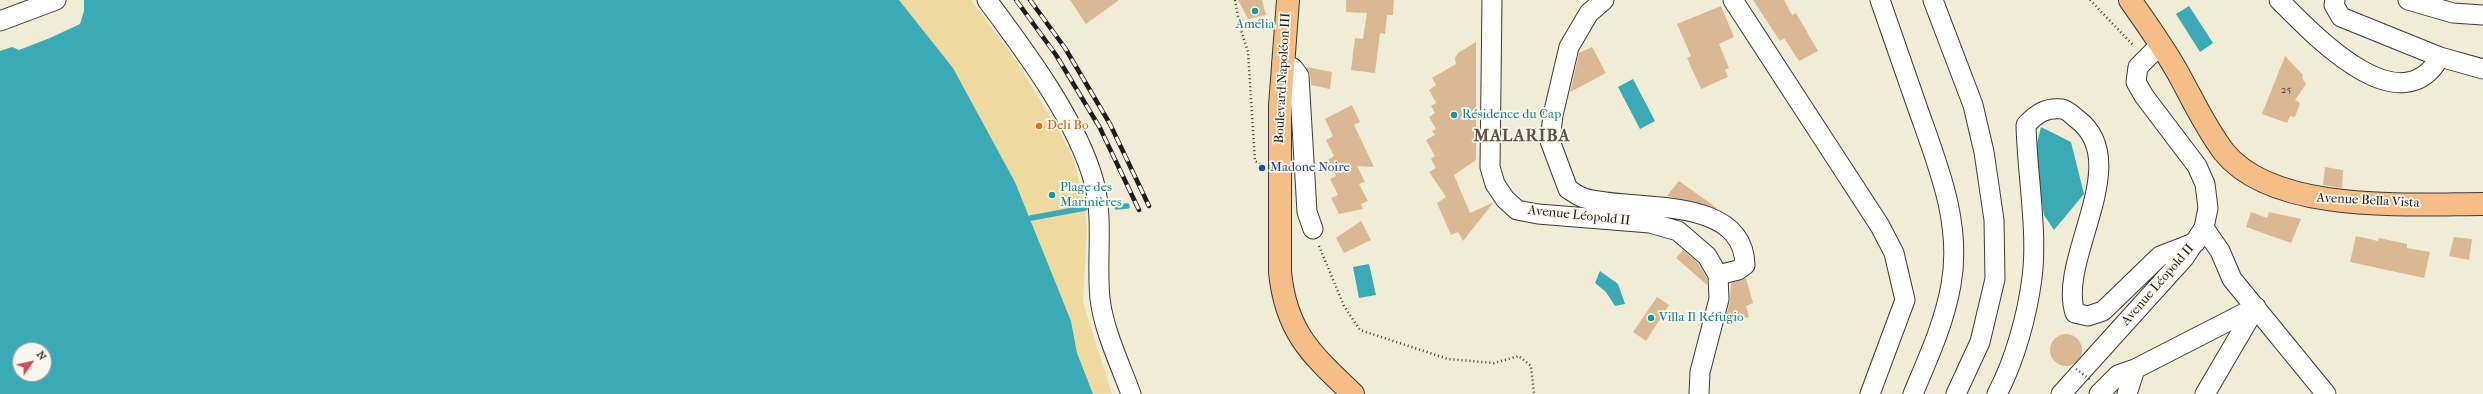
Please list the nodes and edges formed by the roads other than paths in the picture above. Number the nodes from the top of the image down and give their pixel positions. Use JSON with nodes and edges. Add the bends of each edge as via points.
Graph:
{"nodes":[{"id":1,"x":56,"y":0,"type":"edge"},
{"id":2,"x":987,"y":0,"type":"edge"},
{"id":3,"x":1288,"y":0,"type":"edge"},
{"id":4,"x":1492,"y":0,"type":"edge"},
{"id":5,"x":1604,"y":0,"type":"edge"},
{"id":6,"x":1733,"y":0,"type":"edge"},
{"id":7,"x":1880,"y":0,"type":"edge"},
{"id":8,"x":1933,"y":0,"type":"edge"},
{"id":9,"x":2130,"y":0,"type":"edge"},
{"id":10,"x":2279,"y":0,"type":"edge"},
{"id":11,"x":2408,"y":0,"type":"edge"},
{"id":12,"x":2331,"y":2,"type":"edge"},
{"id":13,"x":2483,"y":15,"type":"edge"},
{"id":14,"x":0,"y":21,"type":"edge"},
{"id":15,"x":2161,"y":44,"type":"junction"},
{"id":16,"x":2440,"y":58,"type":"junction"},
{"id":17,"x":1282,"y":62,"type":"junction"},
{"id":18,"x":2483,"y":69,"type":"edge"},
{"id":19,"x":2483,"y":204,"type":"edge"},
{"id":20,"x":1313,"y":228,"type":"road end"},
{"id":21,"x":2200,"y":235,"type":"junction"},
{"id":22,"x":1718,"y":275,"type":"junction"},
{"id":23,"x":2256,"y":307,"type":"junction"},
{"id":24,"x":2135,"y":369,"type":"junction"},
{"id":25,"x":2095,"y":387,"type":"edge"},
{"id":26,"x":1131,"y":394,"type":"edge"},
{"id":27,"x":1353,"y":394,"type":"edge"},
{"id":28,"x":1699,"y":394,"type":"edge"},
{"id":29,"x":1870,"y":394,"type":"edge"},
{"id":30,"x":1913,"y":394,"type":"edge"},
{"id":31,"x":1956,"y":394,"type":"edge"},
{"id":32,"x":1997,"y":394,"type":"edge"},
{"id":33,"x":2061,"y":394,"type":"edge"},
{"id":34,"x":2127,"y":394,"type":"edge"},
{"id":35,"x":2205,"y":394,"type":"edge"},
{"id":36,"x":2326,"y":394,"type":"edge"}],
"edges":[{"from":1,"to":14,"type":"street"},
{"from":2,"to":26,"type":"street","via":[[1045,83],[1090,168],[1100,222],[1101,301]]},
{"from":3,"to":17,"type":"main road","name":"Boulevard Napoléon III"},
{"from":4,"to":22,"type":"street","name":"Avenue Léopold II","via":[[1490,167],[1495,184],[1505,199],[1517,210],[1538,214],[1650,223],[1678,230],[1707,256]]},
{"from":5,"to":22,"type":"street","via":[[1589,13],[1569,47],[1553,114],[1550,141],[1568,189],[1583,198],[1671,207],[1723,222],[1745,250],[1745,265],[1738,270]]},
{"from":6,"to":29,"type":"street","via":[[1880,226],[1894,253],[1905,300]]},
{"from":7,"to":30,"type":"street","via":[[1939,168],[1954,243],[1951,284],[1943,320]]},
{"from":8,"to":31,"type":"street","via":[[1973,105],[1984,152],[1994,220],[1995,279],[1980,342]]},
{"from":9,"to":15,"type":"main road","name":"Avenue Bella Vista"},
{"from":10,"to":16,"type":"street","via":[[2326,46],[2360,70],[2397,83],[2415,80],[2432,72]]},
{"from":11,"to":13,"type":"street","via":[[2453,14]]},
{"from":12,"to":16,"type":"street","via":[[2341,17]]},
{"from":15,"to":19,"type":"main road","name":"Avenue Bella Vista","via":[[2210,134],[2225,153],[2258,178],[2282,190],[2332,200]]},
{"from":15,"to":21,"type":"street","name":"Avenue Léopold II","via":[[2138,67],[2136,82],[2202,178],[2208,208]]},
{"from":16,"to":18,"type":"street"},
{"from":17,"to":20,"type":"street","via":[[1293,68],[1299,76],[1307,212]]},
{"from":17,"to":27,"type":"main road","name":"Boulevard Napoléon III","via":[[1280,272],[1283,297],[1290,319],[1303,343]]},
{"from":21,"to":23,"type":"street","via":[[2220,251],[2232,279]]},
{"from":21,"to":32,"type":"street","via":[[2160,256],[2103,311],[2088,316],[2075,313],[2072,304],[2075,274],[2098,175],[2097,153],[2091,134],[2084,124],[2064,109],[2051,108],[2036,114],[2026,126],[2033,249],[2032,277],[2015,348]]},
{"from":21,"to":33,"type":"street","name":"Avenue Léopold II","via":[[2184,258]]},
{"from":22,"to":28,"type":"street","name":"Avenue Léopold II","via":[[1719,299],[1700,372]]},
{"from":23,"to":24,"type":"street"},
{"from":23,"to":35,"type":"street"},
{"from":23,"to":36,"type":"street"},
{"from":24,"to":25,"type":"street"},
{"from":24,"to":34,"type":"street"}]}
